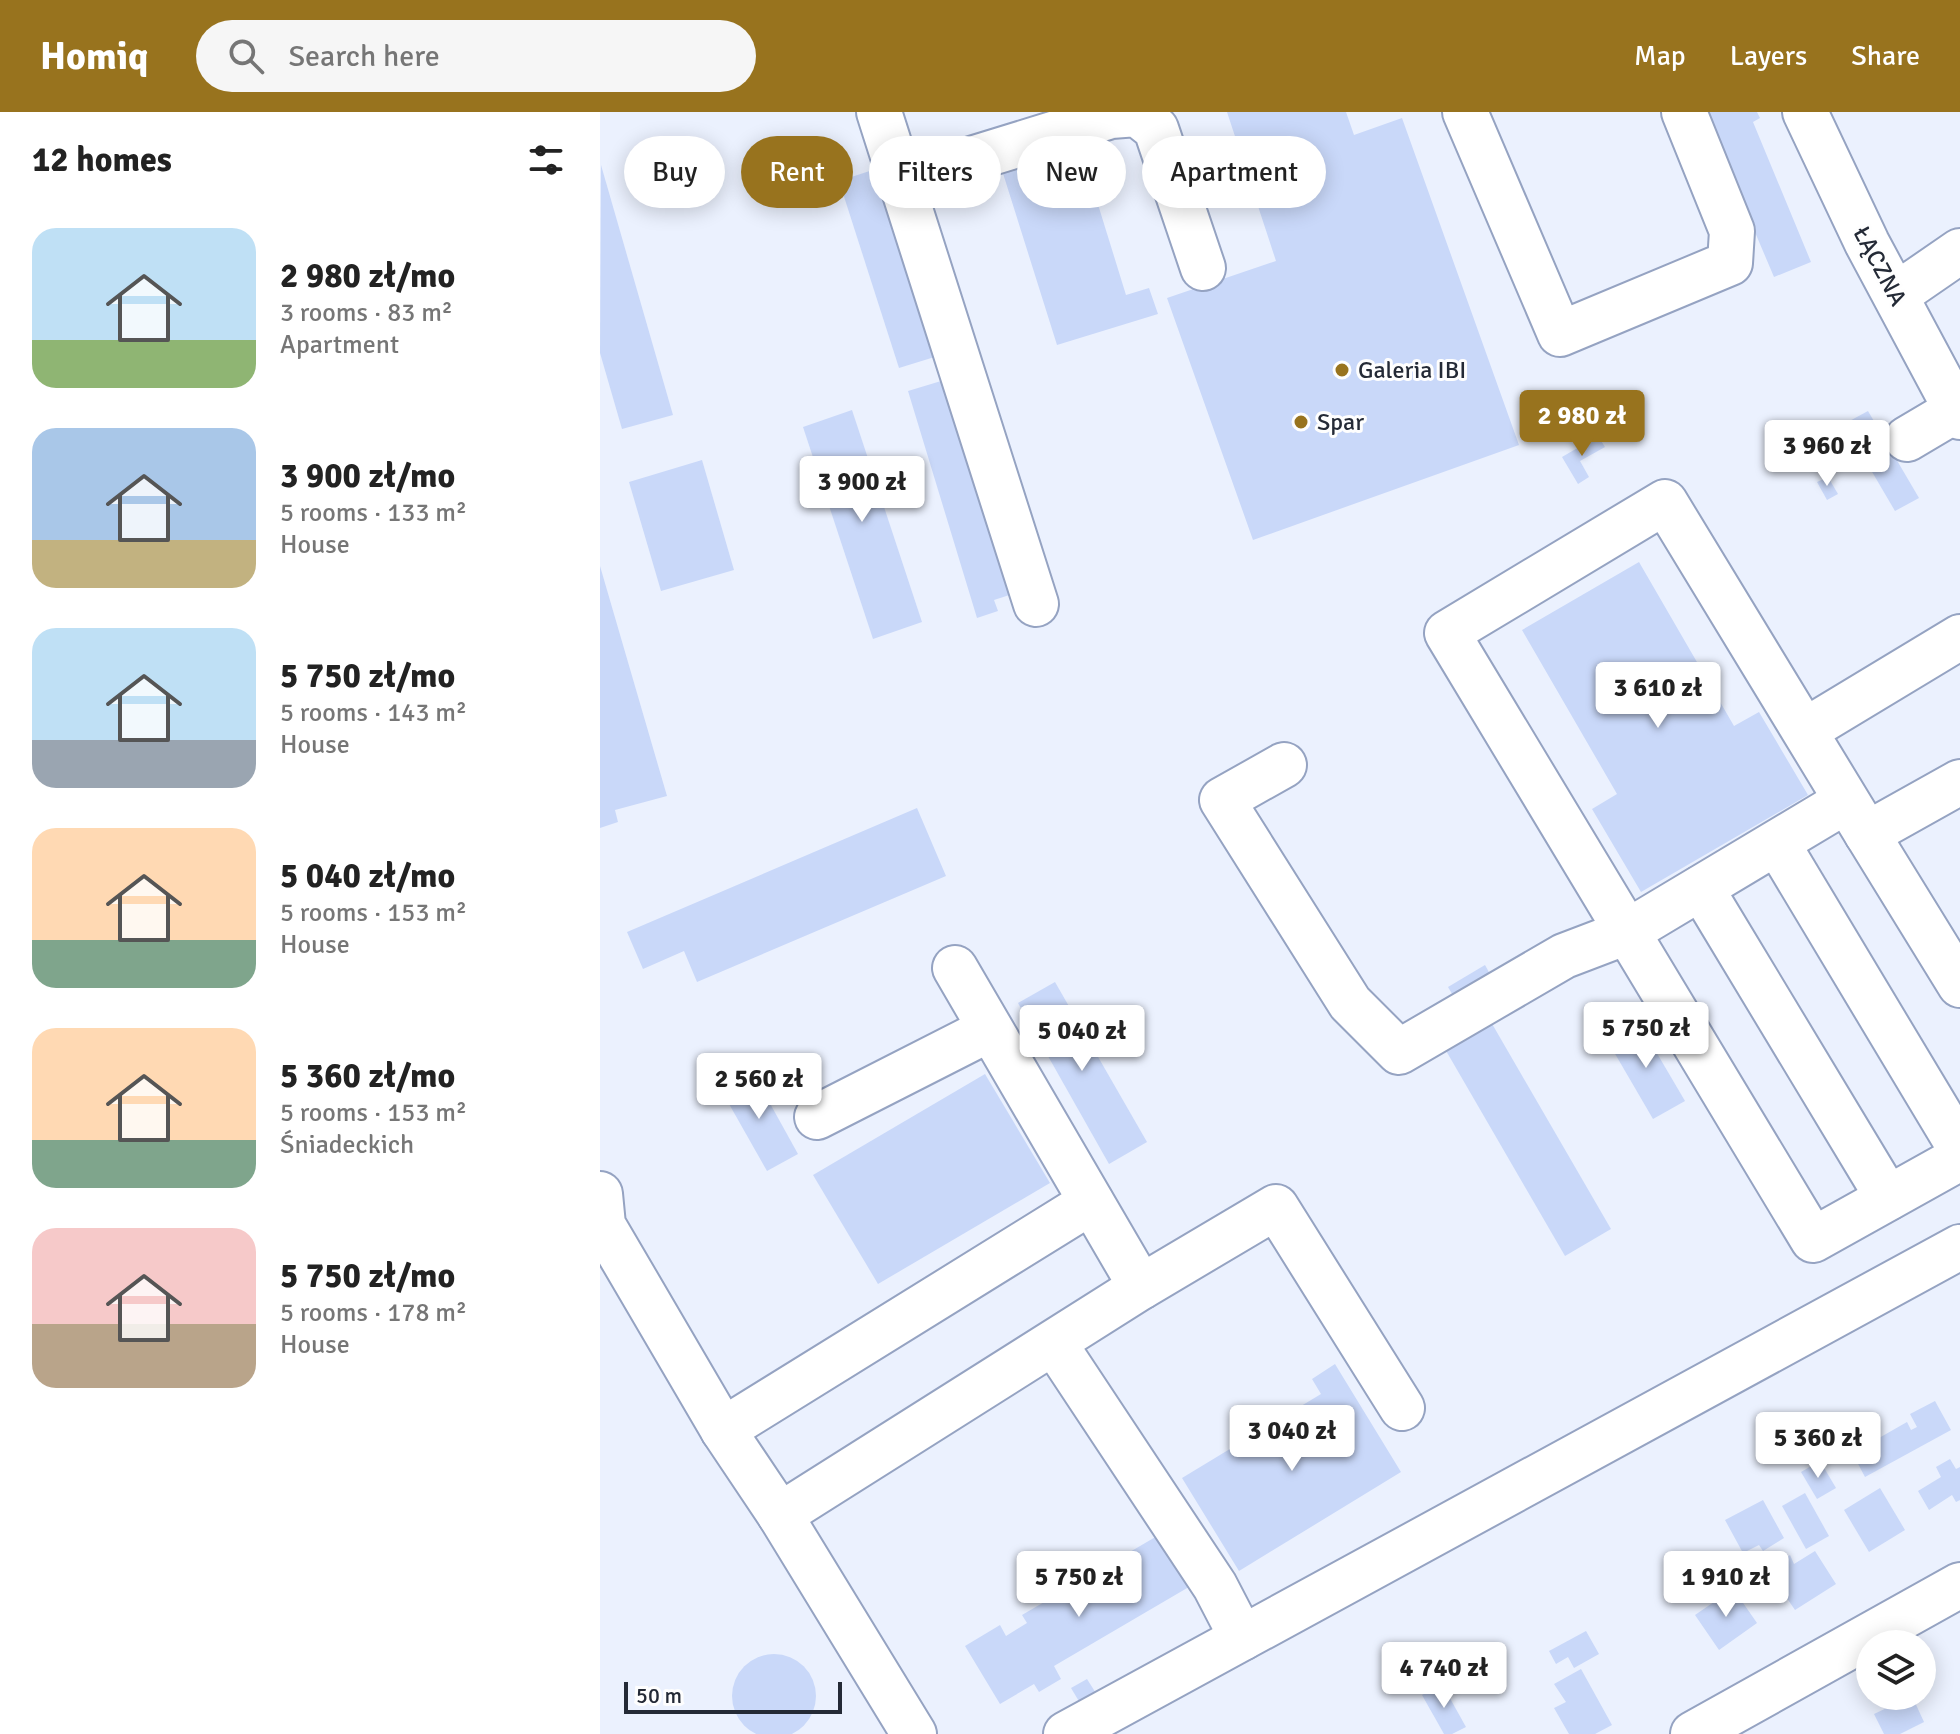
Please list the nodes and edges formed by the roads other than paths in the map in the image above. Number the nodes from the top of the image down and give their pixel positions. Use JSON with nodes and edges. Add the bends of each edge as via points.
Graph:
{"nodes":[{"id":1,"x":879,"y":112,"type":"edge"},
{"id":2,"x":1465,"y":112,"type":"edge"},
{"id":3,"x":1684,"y":112,"type":"edge"},
{"id":4,"x":1805,"y":112,"type":"edge"},
{"id":5,"x":886,"y":136,"type":"edge"},
{"id":6,"x":1001,"y":150,"type":"edge"},
{"id":7,"x":909,"y":208,"type":"edge"},
{"id":8,"x":1960,"y":251,"type":"edge"},
{"id":9,"x":1203,"y":268,"type":"dead end"},
{"id":10,"x":1896,"y":295,"type":"junction"},
{"id":11,"x":1958,"y":414,"type":"edge"},
{"id":12,"x":1907,"y":439,"type":"dead end"},
{"id":13,"x":1036,"y":604,"type":"dead end"},
{"id":14,"x":1960,"y":637,"type":"edge"},
{"id":15,"x":1806,"y":730,"type":"junction"},
{"id":16,"x":1284,"y":765,"type":"dead end"},
{"id":17,"x":1957,"y":790,"type":"edge"},
{"id":18,"x":1857,"y":817,"type":"junction"},
{"id":19,"x":1777,"y":843,"type":"junction"},
{"id":20,"x":1701,"y":888,"type":"junction"},
{"id":21,"x":1627,"y":932,"type":"junction"},
{"id":22,"x":955,"y":968,"type":"dead end"},
{"id":23,"x":1960,"y":985,"type":"edge"},
{"id":24,"x":988,"y":1030,"type":"junction"},
{"id":25,"x":817,"y":1117,"type":"dead end"},
{"id":26,"x":1960,"y":1148,"type":"edge"},
{"id":27,"x":1960,"y":1158,"type":"edge"},
{"id":28,"x":600,"y":1194,"type":"edge"},
{"id":29,"x":1888,"y":1198,"type":"junction"},
{"id":30,"x":1091,"y":1202,"type":"junction"},
{"id":31,"x":1960,"y":1247,"type":"edge"},
{"id":32,"x":1141,"y":1287,"type":"junction"},
{"id":33,"x":1054,"y":1343,"type":"junction"},
{"id":34,"x":1402,"y":1408,"type":"dead end"},
{"id":35,"x":723,"y":1430,"type":"junction"},
{"id":36,"x":780,"y":1515,"type":"junction"},
{"id":37,"x":1960,"y":1585,"type":"edge"},
{"id":38,"x":1242,"y":1638,"type":"junction"},
{"id":39,"x":914,"y":1734,"type":"edge"},
{"id":40,"x":1066,"y":1734,"type":"edge"},
{"id":41,"x":1693,"y":1734,"type":"edge"}],
"edges":[{"from":1,"to":5,"type":"street"},
{"from":2,"to":3,"type":"street","via":[[1560,334],[1730,263],[1732,231]]},
{"from":4,"to":10,"type":"street","name":"ŁĄCZNA"},
{"from":6,"to":9,"type":"street","via":[[1111,116],[1137,114],[1156,129]]},
{"from":7,"to":13,"type":"street"},
{"from":8,"to":10,"type":"street"},
{"from":10,"to":11,"type":"street","name":"ŁĄCZNA"},
{"from":11,"to":12,"type":"street"},
{"from":14,"to":15,"type":"street"},
{"from":15,"to":18,"type":"street"},
{"from":15,"to":21,"type":"street","via":[[1665,502],[1447,633]]},
{"from":16,"to":21,"type":"street","via":[[1222,800],[1350,1003],[1399,1052],[1564,956]]},
{"from":17,"to":18,"type":"street"},
{"from":18,"to":19,"type":"street"},
{"from":18,"to":23,"type":"street"},
{"from":19,"to":20,"type":"street"},
{"from":19,"to":26,"type":"street"},
{"from":20,"to":21,"type":"street"},
{"from":20,"to":29,"type":"street"},
{"from":21,"to":29,"type":"street","via":[[1813,1240]]},
{"from":22,"to":24,"type":"street"},
{"from":24,"to":25,"type":"street"},
{"from":24,"to":30,"type":"street"},
{"from":27,"to":29,"type":"street"},
{"from":28,"to":35,"type":"street","via":[[603,1225]]},
{"from":30,"to":32,"type":"street"},
{"from":30,"to":35,"type":"street"},
{"from":31,"to":38,"type":"street"},
{"from":32,"to":33,"type":"street"},
{"from":32,"to":34,"type":"street","via":[[1276,1207]]},
{"from":33,"to":36,"type":"street"},
{"from":33,"to":38,"type":"street","via":[[1215,1586]]},
{"from":35,"to":36,"type":"street"},
{"from":36,"to":39,"type":"street"},
{"from":37,"to":41,"type":"street"},
{"from":38,"to":40,"type":"street"}]}
